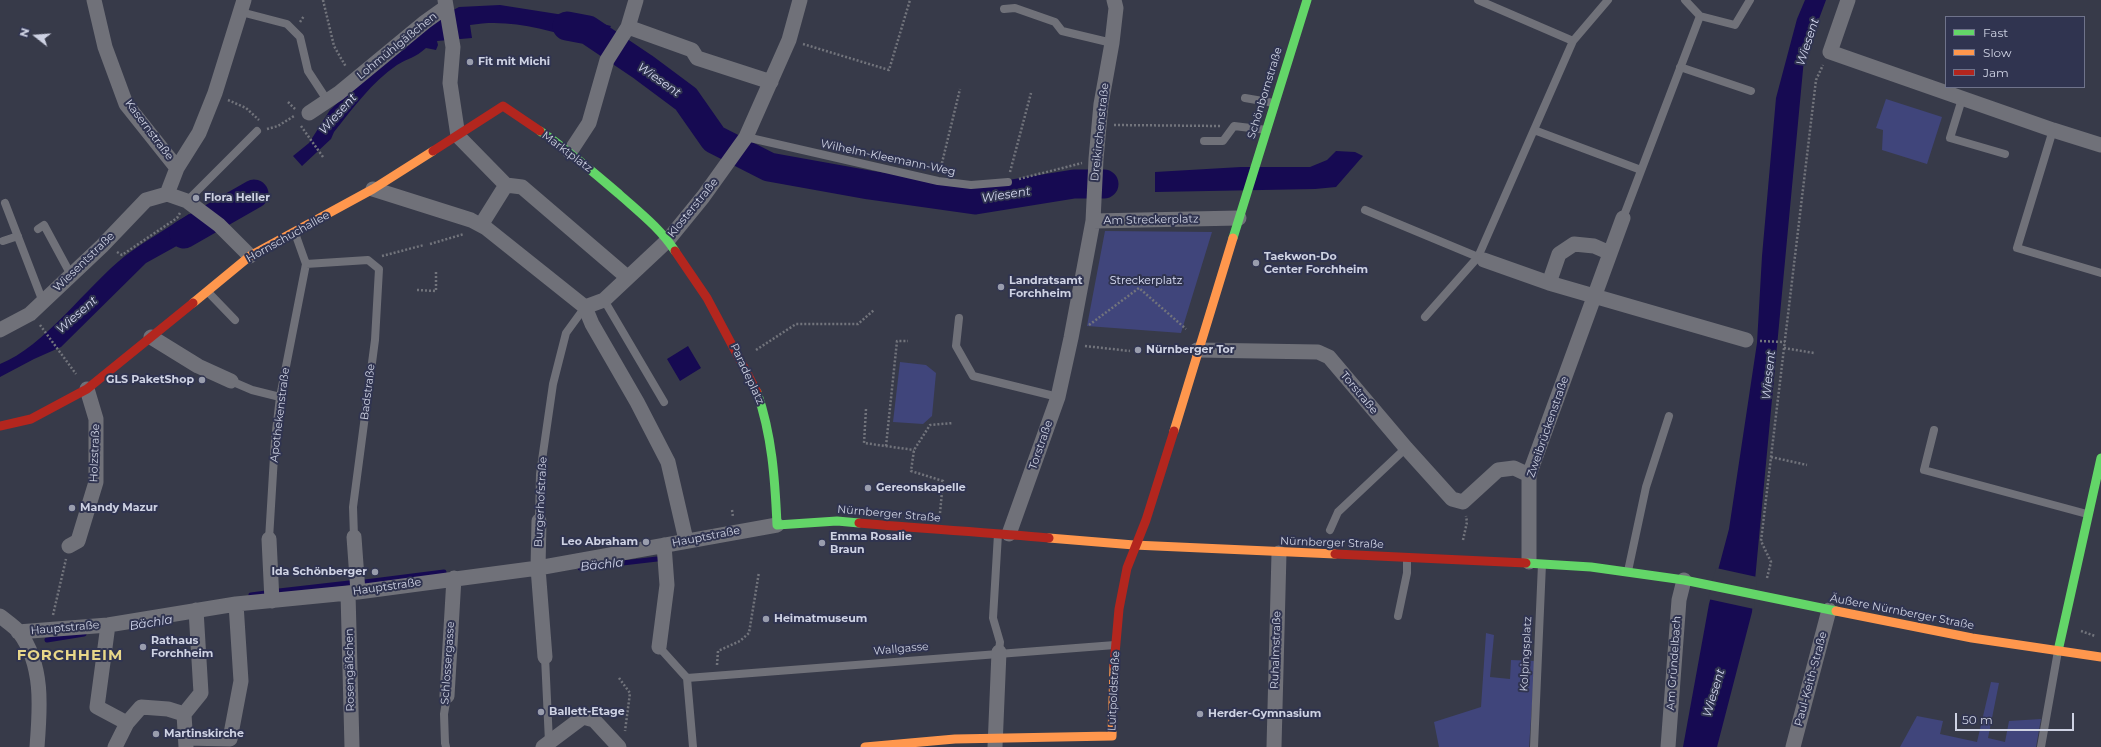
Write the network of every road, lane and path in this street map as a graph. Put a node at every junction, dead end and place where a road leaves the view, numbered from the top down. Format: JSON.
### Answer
{"nodes":[{"id":1,"x":94,"y":0,"type":"edge"},
{"id":2,"x":323,"y":0,"type":"edge"},
{"id":3,"x":636,"y":0,"type":"edge"},
{"id":4,"x":800,"y":0,"type":"edge"},
{"id":5,"x":910,"y":0,"type":"edge"},
{"id":6,"x":1114,"y":0,"type":"edge"},
{"id":7,"x":1307,"y":0,"type":"edge"},
{"id":8,"x":1478,"y":0,"type":"edge"},
{"id":9,"x":1608,"y":0,"type":"edge"},
{"id":10,"x":1685,"y":0,"type":"edge"},
{"id":11,"x":1750,"y":0,"type":"edge"},
{"id":12,"x":1848,"y":0,"type":"edge"},
{"id":13,"x":446,"y":4,"type":"edge"},
{"id":14,"x":242,"y":6,"type":"edge"},
{"id":15,"x":1004,"y":9,"type":"dead end"},
{"id":16,"x":1700,"y":16,"type":"junction"},
{"id":17,"x":628,"y":27,"type":"junction"},
{"id":18,"x":788,"y":40,"type":"junction"},
{"id":19,"x":1573,"y":41,"type":"junction"},
{"id":20,"x":1112,"y":43,"type":"junction"},
{"id":21,"x":1830,"y":52,"type":"junction"},
{"id":22,"x":1680,"y":67,"type":"junction"},
{"id":23,"x":354,"y":79,"type":"junction"},
{"id":24,"x":771,"y":82,"type":"junction"},
{"id":25,"x":960,"y":89,"type":"dead end"},
{"id":26,"x":1751,"y":92,"type":"dead end"},
{"id":27,"x":215,"y":93,"type":"junction"},
{"id":28,"x":1032,"y":93,"type":"dead end"},
{"id":29,"x":1245,"y":98,"type":"dead end"},
{"id":30,"x":1962,"y":99,"type":"junction"},
{"id":31,"x":327,"y":100,"type":"junction"},
{"id":32,"x":1274,"y":103,"type":"junction"},
{"id":33,"x":302,"y":114,"type":"joint"},
{"id":34,"x":1100,"y":116,"type":"junction"},
{"id":35,"x":1234,"y":126,"type":"junction"},
{"id":36,"x":268,"y":129,"type":"junction"},
{"id":37,"x":1267,"y":130,"type":"junction"},
{"id":38,"x":1534,"y":130,"type":"junction"},
{"id":39,"x":2052,"y":130,"type":"junction"},
{"id":40,"x":256,"y":131,"type":"joint"},
{"id":41,"x":746,"y":138,"type":"junction"},
{"id":42,"x":309,"y":139,"type":"dead end"},
{"id":43,"x":452,"y":139,"type":"junction"},
{"id":44,"x":1204,"y":141,"type":"dead end"},
{"id":45,"x":2101,"y":145,"type":"edge"},
{"id":46,"x":570,"y":152,"type":"junction"},
{"id":47,"x":2005,"y":154,"type":"dead end"},
{"id":48,"x":323,"y":157,"type":"dead end"},
{"id":49,"x":1096,"y":159,"type":"junction"},
{"id":50,"x":177,"y":168,"type":"junction"},
{"id":51,"x":1641,"y":170,"type":"junction"},
{"id":52,"x":938,"y":181,"type":"junction"},
{"id":53,"x":1008,"y":182,"type":"junction"},
{"id":54,"x":506,"y":185,"type":"junction"},
{"id":55,"x":373,"y":189,"type":"junction"},
{"id":56,"x":167,"y":194,"type":"junction"},
{"id":57,"x":187,"y":201,"type":"junction"},
{"id":58,"x":5,"y":203,"type":"dead end"},
{"id":59,"x":1365,"y":210,"type":"dead end"},
{"id":60,"x":1239,"y":218,"type":"junction"},
{"id":61,"x":1623,"y":218,"type":"joint"},
{"id":62,"x":1093,"y":221,"type":"junction"},
{"id":63,"x":484,"y":227,"type":"junction"},
{"id":64,"x":38,"y":229,"type":"dead end"},
{"id":65,"x":295,"y":233,"type":"junction"},
{"id":66,"x":18,"y":236,"type":"junction"},
{"id":67,"x":668,"y":240,"type":"junction"},
{"id":68,"x":3,"y":241,"type":"dead end"},
{"id":69,"x":430,"y":244,"type":"dead end"},
{"id":70,"x":102,"y":246,"type":"junction"},
{"id":71,"x":424,"y":246,"type":"dead end"},
{"id":72,"x":1610,"y":253,"type":"junction"},
{"id":73,"x":250,"y":256,"type":"junction"},
{"id":74,"x":1481,"y":259,"type":"junction"},
{"id":75,"x":368,"y":260,"type":"junction"},
{"id":76,"x":306,"y":264,"type":"junction"},
{"id":77,"x":436,"y":272,"type":"dead end"},
{"id":78,"x":2101,"y":273,"type":"edge"},
{"id":79,"x":71,"y":275,"type":"junction"},
{"id":80,"x":627,"y":277,"type":"junction"},
{"id":81,"x":1549,"y":283,"type":"junction"},
{"id":82,"x":417,"y":290,"type":"dead end"},
{"id":83,"x":207,"y":291,"type":"junction"},
{"id":84,"x":1593,"y":296,"type":"junction"},
{"id":85,"x":604,"y":300,"type":"junction"},
{"id":86,"x":43,"y":302,"type":"junction"},
{"id":87,"x":585,"y":307,"type":"junction"},
{"id":88,"x":874,"y":310,"type":"dead end"},
{"id":89,"x":959,"y":318,"type":"dead end"},
{"id":90,"x":1425,"y":318,"type":"dead end"},
{"id":91,"x":235,"y":320,"type":"dead end"},
{"id":92,"x":41,"y":327,"type":"dead end"},
{"id":93,"x":0,"y":330,"type":"edge"},
{"id":94,"x":151,"y":337,"type":"junction"},
{"id":95,"x":1746,"y":340,"type":"joint"},
{"id":96,"x":908,"y":341,"type":"dead end"},
{"id":97,"x":1070,"y":341,"type":"junction"},
{"id":98,"x":1785,"y":342,"type":"junction"},
{"id":99,"x":1198,"y":346,"type":"junction"},
{"id":100,"x":1784,"y":348,"type":"junction"},
{"id":101,"x":1145,"y":350,"type":"dead end"},
{"id":102,"x":1130,"y":351,"type":"dead end"},
{"id":103,"x":1814,"y":353,"type":"dead end"},
{"id":104,"x":742,"y":359,"type":"junction"},
{"id":105,"x":231,"y":381,"type":"joint"},
{"id":106,"x":87,"y":389,"type":"junction"},
{"id":107,"x":280,"y":397,"type":"junction"},
{"id":108,"x":1058,"y":397,"type":"junction"},
{"id":109,"x":664,"y":402,"type":"dead end"},
{"id":110,"x":866,"y":409,"type":"dead end"},
{"id":111,"x":1669,"y":416,"type":"dead end"},
{"id":112,"x":953,"y":423,"type":"dead end"},
{"id":113,"x":0,"y":426,"type":"edge"},
{"id":114,"x":1934,"y":430,"type":"dead end"},
{"id":115,"x":886,"y":446,"type":"junction"},
{"id":116,"x":1406,"y":448,"type":"junction"},
{"id":117,"x":914,"y":450,"type":"junction"},
{"id":118,"x":1771,"y":457,"type":"junction"},
{"id":119,"x":2101,"y":458,"type":"edge"},
{"id":120,"x":1807,"y":465,"type":"dead end"},
{"id":121,"x":1529,"y":475,"type":"junction"},
{"id":122,"x":1463,"y":502,"type":"junction"},
{"id":123,"x":2088,"y":515,"type":"junction"},
{"id":124,"x":538,"y":521,"type":"joint"},
{"id":125,"x":777,"y":525,"type":"junction"},
{"id":126,"x":1330,"y":530,"type":"dead end"},
{"id":127,"x":938,"y":531,"type":"junction"},
{"id":128,"x":1004,"y":533,"type":"junction"},
{"id":129,"x":354,"y":537,"type":"joint"},
{"id":130,"x":269,"y":539,"type":"joint"},
{"id":131,"x":686,"y":540,"type":"junction"},
{"id":132,"x":664,"y":545,"type":"junction"},
{"id":133,"x":1134,"y":545,"type":"junction"},
{"id":134,"x":69,"y":546,"type":"joint"},
{"id":135,"x":1280,"y":553,"type":"junction"},
{"id":136,"x":1408,"y":557,"type":"junction"},
{"id":137,"x":1460,"y":560,"type":"junction"},
{"id":138,"x":1535,"y":563,"type":"junction"},
{"id":139,"x":538,"y":568,"type":"junction"},
{"id":140,"x":1628,"y":571,"type":"junction"},
{"id":141,"x":759,"y":572,"type":"dead end"},
{"id":142,"x":454,"y":578,"type":"junction"},
{"id":143,"x":1692,"y":581,"type":"junction"},
{"id":144,"x":353,"y":592,"type":"junction"},
{"id":145,"x":1763,"y":596,"type":"junction"},
{"id":146,"x":272,"y":601,"type":"junction"},
{"id":147,"x":236,"y":604,"type":"junction"},
{"id":148,"x":196,"y":610,"type":"junction"},
{"id":149,"x":1829,"y":610,"type":"junction"},
{"id":150,"x":0,"y":616,"type":"edge"},
{"id":151,"x":1398,"y":616,"type":"dead end"},
{"id":152,"x":108,"y":625,"type":"junction"},
{"id":153,"x":49,"y":629,"type":"junction"},
{"id":154,"x":18,"y":632,"type":"junction"},
{"id":155,"x":1116,"y":644,"type":"junction"},
{"id":156,"x":659,"y":647,"type":"joint"},
{"id":157,"x":2058,"y":651,"type":"junction"},
{"id":158,"x":999,"y":652,"type":"junction"},
{"id":159,"x":545,"y":657,"type":"joint"},
{"id":160,"x":2101,"y":657,"type":"edge"},
{"id":161,"x":717,"y":675,"type":"junction"},
{"id":162,"x":619,"y":678,"type":"dead end"},
{"id":163,"x":687,"y":678,"type":"junction"},
{"id":164,"x":447,"y":696,"type":"joint"},
{"id":165,"x":184,"y":714,"type":"junction"},
{"id":166,"x":600,"y":716,"type":"junction"},
{"id":167,"x":627,"y":716,"type":"junction"},
{"id":168,"x":127,"y":723,"type":"junction"},
{"id":169,"x":186,"y":742,"type":"edge"},
{"id":170,"x":995,"y":742,"type":"edge"},
{"id":171,"x":621,"y":743,"type":"edge"},
{"id":172,"x":546,"y":744,"type":"edge"},
{"id":173,"x":37,"y":747,"type":"edge"},
{"id":174,"x":115,"y":747,"type":"edge"},
{"id":175,"x":352,"y":747,"type":"edge"},
{"id":176,"x":446,"y":747,"type":"edge"},
{"id":177,"x":694,"y":747,"type":"edge"},
{"id":178,"x":865,"y":747,"type":"edge"},
{"id":179,"x":1274,"y":747,"type":"edge"},
{"id":180,"x":1534,"y":747,"type":"edge"},
{"id":181,"x":1668,"y":747,"type":"edge"},
{"id":182,"x":1793,"y":747,"type":"edge"},
{"id":183,"x":2041,"y":747,"type":"edge"}],
"edges":[{"from":1,"to":50,"type":"street","name":"Kasernstraße"},
{"from":2,"to":23,"type":"path"},
{"from":3,"to":17,"type":"street"},
{"from":4,"to":18,"type":"street","name":"Klosterstraße"},
{"from":5,"to":18,"type":"path"},
{"from":6,"to":20,"type":"street","name":"Dreikirchenstraße"},
{"from":7,"to":32,"type":"street","name":"Schönbornstraße"},
{"from":8,"to":19,"type":"lane"},
{"from":9,"to":19,"type":"lane"},
{"from":10,"to":16,"type":"lane"},
{"from":11,"to":16,"type":"lane"},
{"from":12,"to":21,"type":"street"},
{"from":13,"to":23,"type":"street","name":"Lohmühlgäßchen"},
{"from":13,"to":43,"type":"street"},
{"from":14,"to":27,"type":"street"},
{"from":14,"to":31,"type":"lane"},
{"from":15,"to":20,"type":"lane"},
{"from":16,"to":22,"type":"lane"},
{"from":17,"to":24,"type":"street"},
{"from":17,"to":46,"type":"street"},
{"from":18,"to":24,"type":"street","name":"Klosterstraße"},
{"from":19,"to":38,"type":"lane"},
{"from":20,"to":34,"type":"street","name":"Dreikirchenstraße"},
{"from":21,"to":30,"type":"street"},
{"from":21,"to":98,"type":"path"},
{"from":22,"to":26,"type":"lane"},
{"from":22,"to":51,"type":"lane"},
{"from":23,"to":31,"type":"street","name":"Lohmühlgäßchen"},
{"from":24,"to":41,"type":"street","name":"Klosterstraße"},
{"from":25,"to":52,"type":"path"},
{"from":27,"to":36,"type":"path"},
{"from":27,"to":50,"type":"street"},
{"from":28,"to":53,"type":"path"},
{"from":29,"to":32,"type":"lane"},
{"from":30,"to":39,"type":"street"},
{"from":30,"to":47,"type":"lane"},
{"from":31,"to":33,"type":"street","name":"Lohmühlgäßchen"},
{"from":32,"to":37,"type":"street","name":"Schönbornstraße"},
{"from":33,"to":36,"type":"path"},
{"from":34,"to":35,"type":"path"},
{"from":34,"to":49,"type":"street","name":"Dreikirchenstraße"},
{"from":35,"to":37,"type":"lane"},
{"from":35,"to":44,"type":"lane"},
{"from":36,"to":40,"type":"path"},
{"from":37,"to":60,"type":"street","name":"Schönbornstraße"},
{"from":38,"to":51,"type":"lane"},
{"from":38,"to":74,"type":"lane"},
{"from":39,"to":45,"type":"street"},
{"from":39,"to":78,"type":"lane"},
{"from":40,"to":57,"type":"lane"},
{"from":41,"to":52,"type":"lane","name":"Wilhelm-Kleemann-Weg"},
{"from":41,"to":67,"type":"street","name":"Klosterstraße"},
{"from":42,"to":48,"type":"path"},
{"from":43,"to":46,"type":"street","name":"Marktplatz"},
{"from":43,"to":54,"type":"street"},
{"from":43,"to":55,"type":"street","name":"Marktplatz"},
{"from":46,"to":67,"type":"street","name":"Marktplatz"},
{"from":49,"to":53,"type":"path"},
{"from":49,"to":62,"type":"street","name":"Dreikirchenstraße"},
{"from":50,"to":56,"type":"street"},
{"from":51,"to":61,"type":"lane"},
{"from":52,"to":53,"type":"lane","name":"Wilhelm-Kleemann-Weg"},
{"from":54,"to":63,"type":"street"},
{"from":54,"to":80,"type":"street"},
{"from":55,"to":63,"type":"street"},
{"from":55,"to":65,"type":"street","name":"Hornschuchallee"},
{"from":56,"to":57,"type":"street"},
{"from":56,"to":70,"type":"street","name":"Wiesentstraße"},
{"from":57,"to":70,"type":"path"},
{"from":57,"to":73,"type":"street"},
{"from":58,"to":66,"type":"lane"},
{"from":59,"to":74,"type":"lane"},
{"from":60,"to":62,"type":"street","name":"Am Streckerplatz"},
{"from":60,"to":99,"type":"street"},
{"from":61,"to":72,"type":"street","name":"Zweibrückenstraße"},
{"from":62,"to":97,"type":"street","name":"Am Streckerplatz"},
{"from":63,"to":69,"type":"path"},
{"from":63,"to":87,"type":"street"},
{"from":64,"to":79,"type":"lane"},
{"from":65,"to":73,"type":"street","name":"Hornschuchallee"},
{"from":65,"to":76,"type":"lane"},
{"from":66,"to":68,"type":"lane"},
{"from":66,"to":86,"type":"lane"},
{"from":67,"to":80,"type":"street","name":"Klosterstraße"},
{"from":67,"to":104,"type":"street","name":"Paradeplatz"},
{"from":70,"to":79,"type":"street","name":"Wiesentstraße"},
{"from":71,"to":75,"type":"path"},
{"from":72,"to":81,"type":"street"},
{"from":72,"to":84,"type":"street","name":"Zweibrückenstraße"},
{"from":73,"to":83,"type":"street","name":"Hornschuchallee"},
{"from":74,"to":81,"type":"street"},
{"from":74,"to":90,"type":"lane"},
{"from":75,"to":76,"type":"lane"},
{"from":75,"to":129,"type":"lane","name":"Badstraße"},
{"from":76,"to":107,"type":"lane","name":"Apothekenstraße"},
{"from":77,"to":82,"type":"path"},
{"from":79,"to":86,"type":"street","name":"Wiesentstraße"},
{"from":80,"to":85,"type":"street","name":"Klosterstraße"},
{"from":81,"to":84,"type":"street"},
{"from":83,"to":91,"type":"lane"},
{"from":83,"to":94,"type":"street","name":"Hornschuchallee"},
{"from":84,"to":95,"type":"street"},
{"from":84,"to":121,"type":"street","name":"Zweibrückenstraße"},
{"from":85,"to":87,"type":"street","name":"Klosterstraße"},
{"from":85,"to":109,"type":"lane"},
{"from":86,"to":93,"type":"street","name":"Wiesentstraße"},
{"from":87,"to":124,"type":"lane","name":"Burgerhofstraße"},
{"from":87,"to":131,"type":"street"},
{"from":88,"to":104,"type":"path"},
{"from":89,"to":108,"type":"lane"},
{"from":92,"to":106,"type":"path"},
{"from":94,"to":105,"type":"street"},
{"from":94,"to":106,"type":"street","name":"Hornschuchallee"},
{"from":95,"to":98,"type":"path"},
{"from":96,"to":115,"type":"path"},
{"from":97,"to":99,"type":"path"},
{"from":97,"to":102,"type":"path"},
{"from":97,"to":108,"type":"street","name":"Torstraße"},
{"from":98,"to":100,"type":"path"},
{"from":99,"to":101,"type":"path"},
{"from":99,"to":116,"type":"street","name":"Torstraße"},
{"from":99,"to":133,"type":"street"},
{"from":100,"to":103,"type":"path"},
{"from":100,"to":118,"type":"path"},
{"from":104,"to":125,"type":"street","name":"Paradeplatz"},
{"from":105,"to":107,"type":"lane"},
{"from":106,"to":113,"type":"street","name":"Hornschuchallee"},
{"from":106,"to":134,"type":"street","name":"Holzstraße"},
{"from":107,"to":130,"type":"lane","name":"Apothekenstraße"},
{"from":108,"to":128,"type":"street","name":"Torstraße"},
{"from":110,"to":115,"type":"path"},
{"from":111,"to":140,"type":"lane"},
{"from":112,"to":117,"type":"path"},
{"from":114,"to":123,"type":"lane"},
{"from":115,"to":117,"type":"path"},
{"from":116,"to":122,"type":"street","name":"Torstraße"},
{"from":116,"to":126,"type":"lane"},
{"from":117,"to":127,"type":"path"},
{"from":118,"to":120,"type":"path"},
{"from":118,"to":145,"type":"path"},
{"from":119,"to":123,"type":"street"},
{"from":121,"to":122,"type":"street"},
{"from":121,"to":138,"type":"street","name":"Zweibrückenstraße"},
{"from":122,"to":137,"type":"path"},
{"from":123,"to":157,"type":"street"},
{"from":124,"to":139,"type":"street","name":"Burgerhofstraße"},
{"from":125,"to":127,"type":"street","name":"Nürnberger Straße"},
{"from":125,"to":131,"type":"street","name":"Hauptstraße"},
{"from":127,"to":128,"type":"street","name":"Nürnberger Straße"},
{"from":128,"to":133,"type":"street","name":"Nürnberger Straße"},
{"from":128,"to":158,"type":"lane"},
{"from":129,"to":144,"type":"street","name":"Badstraße"},
{"from":130,"to":146,"type":"street","name":"Apothekenstraße"},
{"from":131,"to":132,"type":"street","name":"Hauptstraße"},
{"from":132,"to":139,"type":"street","name":"Hauptstraße"},
{"from":132,"to":156,"type":"street"},
{"from":133,"to":135,"type":"street","name":"Nürnberger Straße"},
{"from":133,"to":155,"type":"street","name":"Luitpoldstraße"},
{"from":134,"to":153,"type":"path"},
{"from":135,"to":136,"type":"street","name":"Nürnberger Straße"},
{"from":135,"to":179,"type":"street","name":"Ruhalmstraße"},
{"from":136,"to":137,"type":"street","name":"Nürnberger Straße"},
{"from":136,"to":151,"type":"lane"},
{"from":137,"to":138,"type":"street","name":"Nürnberger Straße"},
{"from":138,"to":140,"type":"street"},
{"from":138,"to":180,"type":"lane","name":"Kolpingsplatz"},
{"from":139,"to":142,"type":"street","name":"Hauptstraße"},
{"from":139,"to":159,"type":"street","name":"Burgerhofstraße"},
{"from":140,"to":143,"type":"street"},
{"from":141,"to":161,"type":"path"},
{"from":142,"to":144,"type":"street","name":"Hauptstraße"},
{"from":142,"to":164,"type":"street","name":"Schlossergasse"},
{"from":143,"to":145,"type":"street","name":"Äußere Nürnberger Straße"},
{"from":143,"to":181,"type":"street","name":"Am Gründelbach"},
{"from":144,"to":146,"type":"street","name":"Hauptstraße"},
{"from":144,"to":175,"type":"street","name":"Rosengäßchen"},
{"from":145,"to":149,"type":"street","name":"Äußere Nürnberger Straße"},
{"from":146,"to":147,"type":"street","name":"Hauptstraße"},
{"from":147,"to":148,"type":"street","name":"Hauptstraße"},
{"from":147,"to":169,"type":"street"},
{"from":148,"to":152,"type":"street","name":"Hauptstraße"},
{"from":148,"to":165,"type":"street"},
{"from":149,"to":157,"type":"street","name":"Äußere Nürnberger Straße"},
{"from":149,"to":182,"type":"street","name":"Paul-Keith-Straße"},
{"from":150,"to":154,"type":"street","name":"Hauptstraße"},
{"from":152,"to":153,"type":"street","name":"Hauptstraße"},
{"from":152,"to":168,"type":"street"},
{"from":153,"to":154,"type":"street","name":"Hauptstraße"},
{"from":154,"to":173,"type":"street"},
{"from":155,"to":158,"type":"lane","name":"Wallgasse"},
{"from":155,"to":170,"type":"street","name":"Luitpoldstraße"},
{"from":156,"to":163,"type":"lane"},
{"from":157,"to":160,"type":"street","name":"Äußere Nürnberger Straße"},
{"from":157,"to":183,"type":"lane"},
{"from":158,"to":161,"type":"lane","name":"Wallgasse"},
{"from":158,"to":170,"type":"street"},
{"from":159,"to":172,"type":"lane"},
{"from":161,"to":163,"type":"lane","name":"Wallgasse"},
{"from":162,"to":167,"type":"path"},
{"from":163,"to":177,"type":"lane"},
{"from":164,"to":176,"type":"lane","name":"Schlossergasse"},
{"from":165,"to":168,"type":"street"},
{"from":165,"to":169,"type":"street"},
{"from":166,"to":167,"type":"path"},
{"from":166,"to":171,"type":"street"},
{"from":166,"to":172,"type":"street"},
{"from":167,"to":171,"type":"path"},
{"from":168,"to":174,"type":"street"},
{"from":170,"to":178,"type":"street","name":"Luitpoldstraße"}]}
